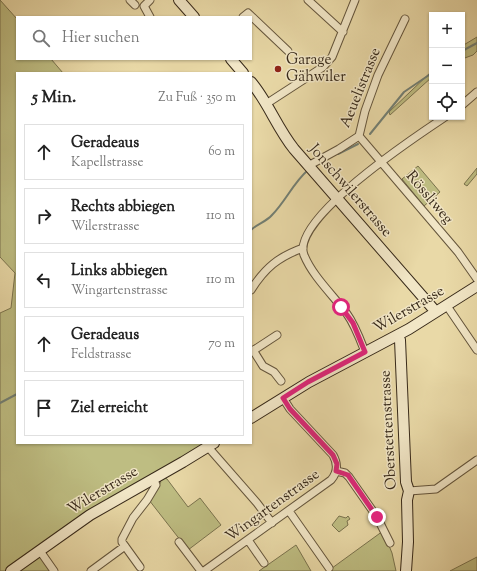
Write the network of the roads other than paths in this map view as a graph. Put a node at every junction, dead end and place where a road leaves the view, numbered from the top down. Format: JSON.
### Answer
{"nodes":[{"id":1,"x":150,"y":0,"type":"edge"},
{"id":2,"x":178,"y":0,"type":"edge"},
{"id":3,"x":308,"y":0,"type":"edge"},
{"id":4,"x":355,"y":0,"type":"edge"},
{"id":5,"x":149,"y":16,"type":"edge"},
{"id":6,"x":193,"y":16,"type":"edge"},
{"id":7,"x":252,"y":17,"type":"edge"},
{"id":8,"x":405,"y":19,"type":"dead end"},
{"id":9,"x":343,"y":32,"type":"junction"},
{"id":10,"x":288,"y":51,"type":"dead end"},
{"id":11,"x":232,"y":60,"type":"edge"},
{"id":12,"x":242,"y":72,"type":"edge"},
{"id":13,"x":252,"y":83,"type":"edge"},
{"id":14,"x":477,"y":92,"type":"edge"},
{"id":15,"x":465,"y":102,"type":"edge"},
{"id":16,"x":266,"y":104,"type":"junction"},
{"id":17,"x":441,"y":120,"type":"edge"},
{"id":18,"x":359,"y":136,"type":"junction"},
{"id":19,"x":381,"y":161,"type":"junction"},
{"id":20,"x":308,"y":166,"type":"junction"},
{"id":21,"x":336,"y":199,"type":"junction"},
{"id":22,"x":303,"y":248,"type":"junction"},
{"id":23,"x":477,"y":279,"type":"edge"},
{"id":24,"x":477,"y":286,"type":"edge"},
{"id":25,"x":252,"y":289,"type":"edge"},
{"id":26,"x":447,"y":306,"type":"junction"},
{"id":27,"x":436,"y":312,"type":"junction"},
{"id":28,"x":277,"y":335,"type":"dead end"},
{"id":29,"x":398,"y":335,"type":"junction"},
{"id":30,"x":477,"y":350,"type":"edge"},
{"id":31,"x":252,"y":351,"type":"edge"},
{"id":32,"x":365,"y":352,"type":"junction"},
{"id":33,"x":281,"y":382,"type":"dead end"},
{"id":34,"x":283,"y":398,"type":"junction"},
{"id":35,"x":252,"y":417,"type":"edge"},
{"id":36,"x":211,"y":445,"type":"edge"},
{"id":37,"x":477,"y":460,"type":"edge"},
{"id":38,"x":336,"y":471,"type":"junction"},
{"id":39,"x":154,"y":478,"type":"junction"},
{"id":40,"x":409,"y":491,"type":"junction"},
{"id":41,"x":289,"y":511,"type":"junction"},
{"id":42,"x":272,"y":523,"type":"junction"},
{"id":43,"x":248,"y":540,"type":"junction"},
{"id":44,"x":179,"y":542,"type":"dead end"},
{"id":45,"x":390,"y":543,"type":"dead end"},
{"id":46,"x":125,"y":546,"type":"junction"},
{"id":47,"x":40,"y":551,"type":"junction"},
{"id":48,"x":264,"y":563,"type":"dead end"},
{"id":49,"x":140,"y":568,"type":"dead end"},
{"id":50,"x":329,"y":568,"type":"dead end"},
{"id":51,"x":11,"y":571,"type":"edge"},
{"id":52,"x":54,"y":571,"type":"edge"},
{"id":53,"x":92,"y":571,"type":"edge"},
{"id":54,"x":201,"y":571,"type":"edge"},
{"id":55,"x":204,"y":571,"type":"edge"},
{"id":56,"x":406,"y":571,"type":"edge"}],
"edges":[{"from":1,"to":5,"type":"street"},
{"from":2,"to":6,"type":"street"},
{"from":3,"to":9,"type":"street"},
{"from":4,"to":9,"type":"street"},
{"from":7,"to":10,"type":"street"},
{"from":8,"to":18,"type":"street","name":"Aeuelistrasse"},
{"from":9,"to":16,"type":"street"},
{"from":11,"to":12,"type":"street"},
{"from":13,"to":16,"type":"street","name":"Jonschwilerstrasse"},
{"from":14,"to":15,"type":"street"},
{"from":16,"to":20,"type":"street","name":"Jonschwilerstrasse"},
{"from":17,"to":19,"type":"street"},
{"from":18,"to":19,"type":"street","name":"Rössliweg"},
{"from":18,"to":20,"type":"street","name":"Aeuelistrasse"},
{"from":19,"to":21,"type":"street"},
{"from":19,"to":23,"type":"street","name":"Rössliweg"},
{"from":20,"to":21,"type":"street","name":"Jonschwilerstrasse"},
{"from":21,"to":22,"type":"street"},
{"from":21,"to":27,"type":"street","name":"Jonschwilerstrasse"},
{"from":22,"to":25,"type":"street"},
{"from":22,"to":32,"type":"street"},
{"from":24,"to":26,"type":"street","name":"Wilerstrasse"},
{"from":26,"to":27,"type":"street","name":"Wilerstrasse"},
{"from":26,"to":30,"type":"street"},
{"from":27,"to":29,"type":"street","name":"Wilerstrasse"},
{"from":28,"to":31,"type":"street"},
{"from":29,"to":32,"type":"street","name":"Wilerstrasse"},
{"from":29,"to":40,"type":"street","name":"Oberstettenstrasse"},
{"from":31,"to":33,"type":"street"},
{"from":32,"to":34,"type":"street","name":"Wilerstrasse"},
{"from":34,"to":35,"type":"street","name":"Wilerstrasse"},
{"from":34,"to":38,"type":"street","name":"Wingartenstrasse"},
{"from":36,"to":39,"type":"street","name":"Wilerstrasse"},
{"from":36,"to":42,"type":"street"},
{"from":37,"to":40,"type":"street"},
{"from":38,"to":41,"type":"street","name":"Wingartenstrasse"},
{"from":38,"to":45,"type":"street"},
{"from":39,"to":46,"type":"street"},
{"from":39,"to":47,"type":"street","name":"Wilerstrasse"},
{"from":40,"to":56,"type":"street","name":"Oberstettenstrasse"},
{"from":41,"to":42,"type":"street","name":"Wingartenstrasse"},
{"from":41,"to":50,"type":"street"},
{"from":42,"to":43,"type":"street","name":"Wingartenstrasse"},
{"from":43,"to":48,"type":"street"},
{"from":43,"to":55,"type":"street","name":"Wingartenstrasse"},
{"from":44,"to":54,"type":"street"},
{"from":46,"to":49,"type":"street"},
{"from":46,"to":53,"type":"street"},
{"from":47,"to":51,"type":"street","name":"Wilerstrasse"},
{"from":47,"to":52,"type":"street"}]}
